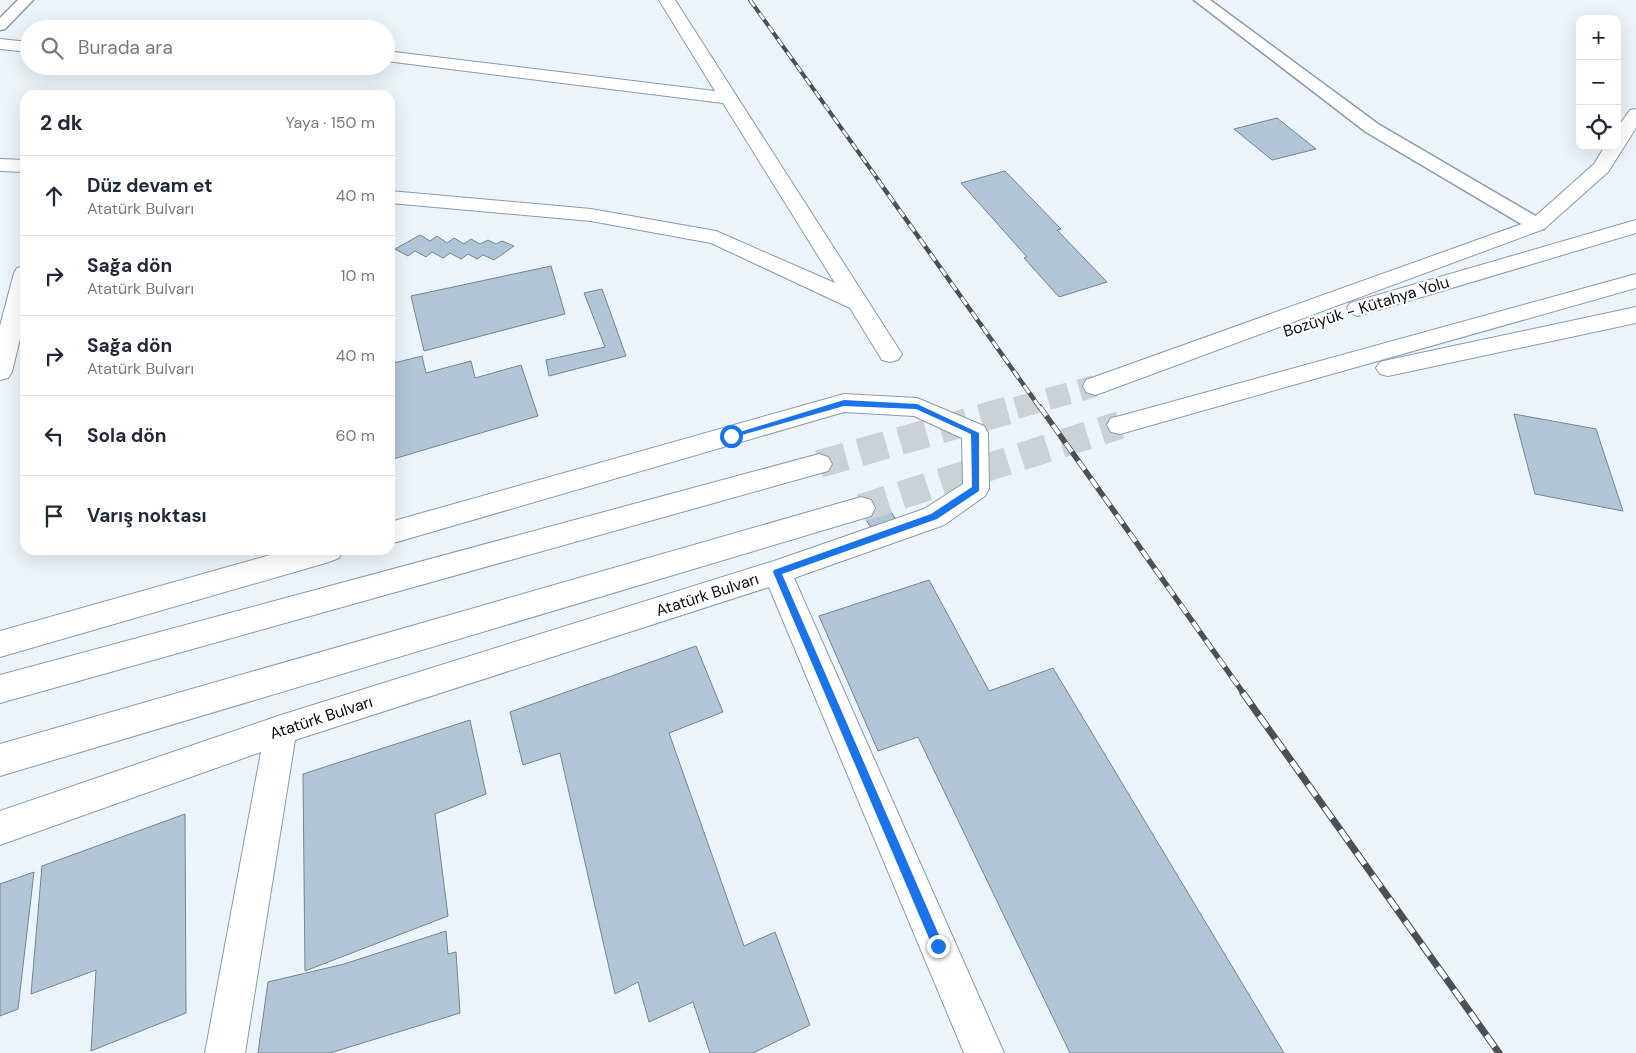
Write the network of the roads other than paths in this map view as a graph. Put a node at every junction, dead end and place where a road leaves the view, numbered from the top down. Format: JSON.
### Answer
{"nodes":[{"id":1,"x":26,"y":0,"type":"edge"},
{"id":2,"x":668,"y":0,"type":"edge"},
{"id":3,"x":1201,"y":0,"type":"edge"},
{"id":4,"x":0,"y":26,"type":"edge"},
{"id":5,"x":0,"y":44,"type":"edge"},
{"id":6,"x":20,"y":46,"type":"edge"},
{"id":7,"x":395,"y":57,"type":"edge"},
{"id":8,"x":729,"y":98,"type":"junction"},
{"id":9,"x":1636,"y":114,"type":"edge"},
{"id":10,"x":1621,"y":137,"type":"edge"},
{"id":11,"x":1613,"y":150,"type":"edge"},
{"id":12,"x":0,"y":164,"type":"edge"},
{"id":13,"x":20,"y":166,"type":"edge"},
{"id":14,"x":395,"y":198,"type":"edge"},
{"id":15,"x":1537,"y":225,"type":"junction"},
{"id":16,"x":1636,"y":226,"type":"edge"},
{"id":17,"x":1636,"y":281,"type":"edge"},
{"id":18,"x":20,"y":294,"type":"edge"},
{"id":19,"x":858,"y":303,"type":"junction"},
{"id":20,"x":1636,"y":315,"type":"edge"},
{"id":21,"x":890,"y":354,"type":"dead end"},
{"id":22,"x":0,"y":372,"type":"edge"},
{"id":23,"x":819,"y":464,"type":"tunnel mouth"},
{"id":24,"x":860,"y":508,"type":"tunnel mouth"},
{"id":25,"x":395,"y":531,"type":"edge"},
{"id":26,"x":312,"y":555,"type":"edge"},
{"id":27,"x":777,"y":572,"type":"junction"},
{"id":28,"x":0,"y":644,"type":"edge"},
{"id":29,"x":0,"y":689,"type":"edge"},
{"id":30,"x":281,"y":730,"type":"junction"},
{"id":31,"x":0,"y":760,"type":"edge"},
{"id":32,"x":0,"y":828,"type":"edge"},
{"id":33,"x":225,"y":1053,"type":"edge"},
{"id":34,"x":984,"y":1053,"type":"edge"}],
"edges":[{"from":1,"to":4,"type":"lane"},
{"from":2,"to":8,"type":"main road"},
{"from":3,"to":15,"type":"lane"},
{"from":5,"to":6,"type":"main road"},
{"from":7,"to":8,"type":"main road"},
{"from":8,"to":19,"type":"main road"},
{"from":9,"to":10,"type":"main road"},
{"from":11,"to":15,"type":"main road"},
{"from":12,"to":13,"type":"main road"},
{"from":14,"to":19,"type":"main road"},
{"from":15,"to":16,"type":"main road","name":"Bozüyük - Kütahya Yolu"},
{"from":17,"to":20,"type":"main road"},
{"from":18,"to":22,"type":"main road"},
{"from":19,"to":21,"type":"main road"},
{"from":23,"to":29,"type":"main road"},
{"from":24,"to":31,"type":"main road"},
{"from":25,"to":27,"type":"main road","name":"Atatürk Bulvarı"},
{"from":26,"to":28,"type":"main road"},
{"from":27,"to":30,"type":"main road","name":"Atatürk Bulvarı"},
{"from":27,"to":34,"type":"main road"},
{"from":30,"to":32,"type":"main road","name":"Atatürk Bulvarı"},
{"from":30,"to":33,"type":"main road"}]}
